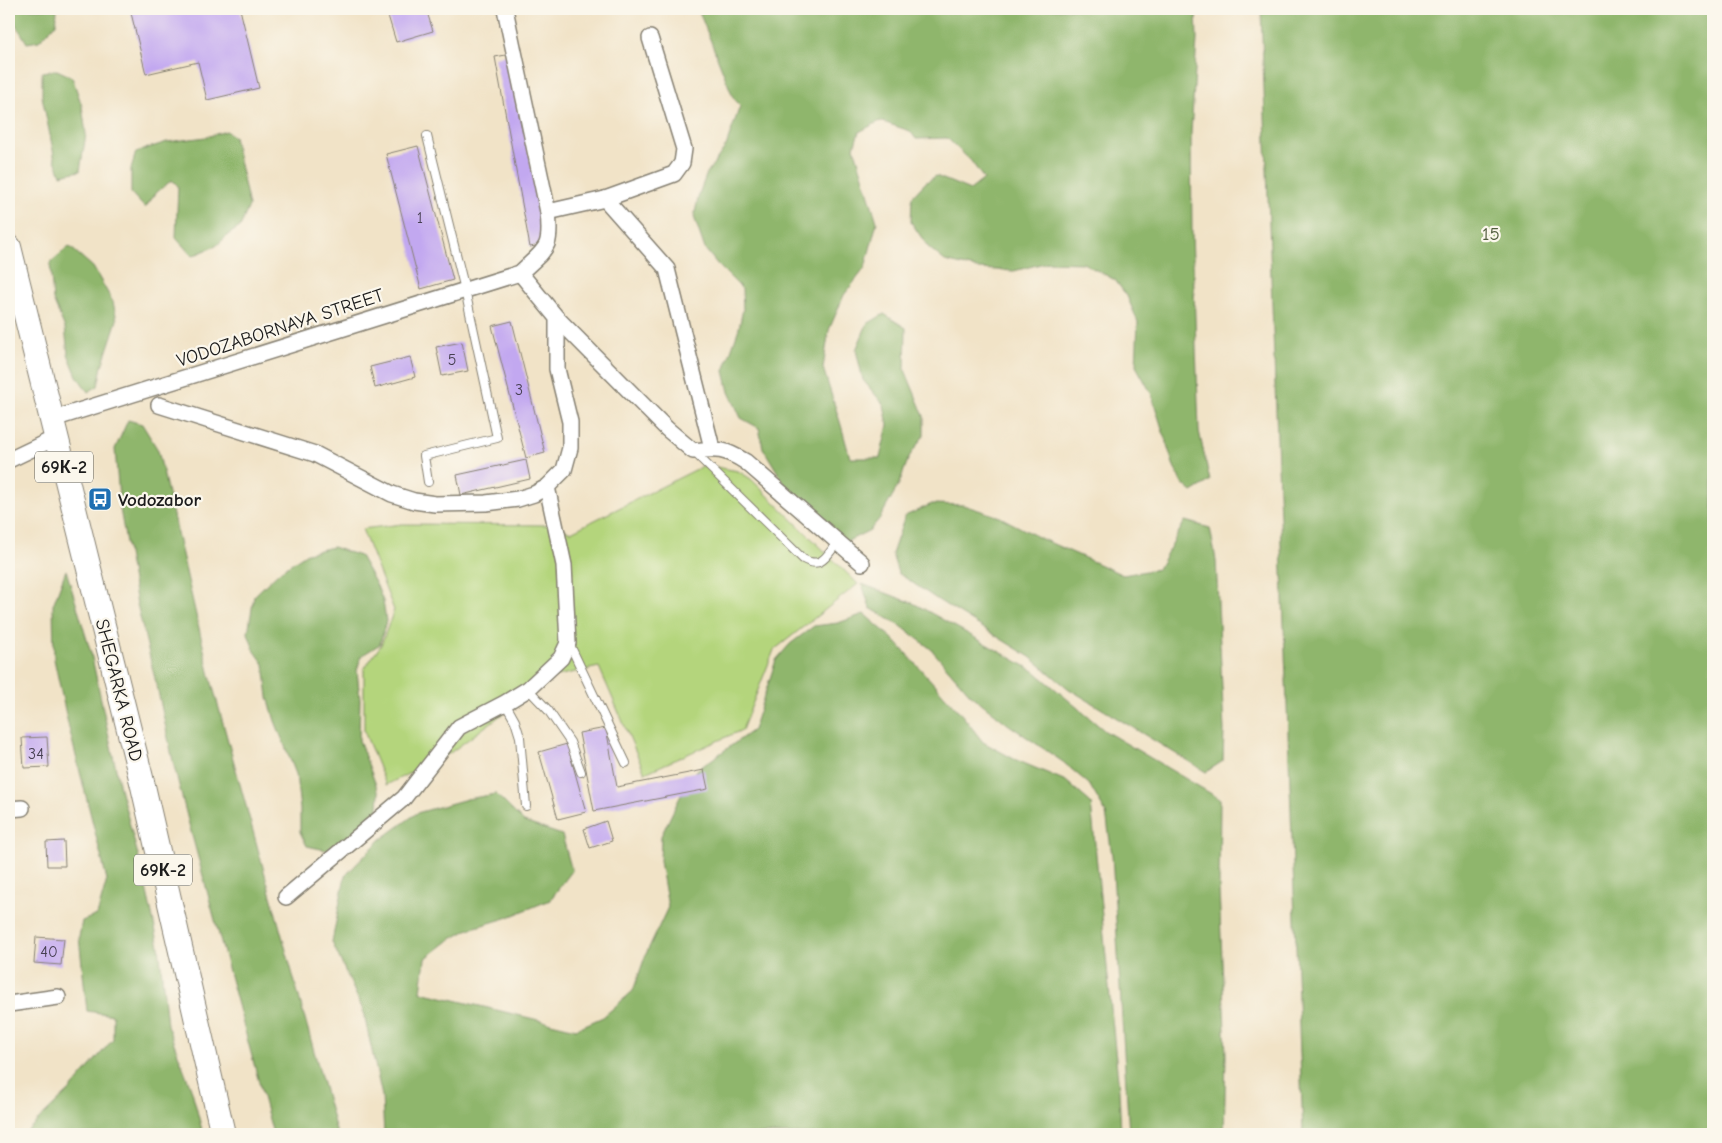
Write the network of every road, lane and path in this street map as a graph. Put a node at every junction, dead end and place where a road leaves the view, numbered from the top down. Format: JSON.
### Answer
{"nodes":[{"id":1,"x":505,"y":9,"type":"edge"},
{"id":2,"x":650,"y":38,"type":"dead end"},
{"id":3,"x":426,"y":136,"type":"dead end"},
{"id":4,"x":605,"y":198,"type":"junction"},
{"id":5,"x":548,"y":212,"type":"junction"},
{"id":6,"x":9,"y":247,"type":"edge"},
{"id":7,"x":520,"y":273,"type":"junction"},
{"id":8,"x":465,"y":290,"type":"junction"},
{"id":9,"x":557,"y":318,"type":"junction"},
{"id":10,"x":159,"y":405,"type":"dead end"},
{"id":11,"x":55,"y":428,"type":"junction"},
{"id":12,"x":712,"y":448,"type":"junction"},
{"id":13,"x":693,"y":451,"type":"junction"},
{"id":14,"x":9,"y":460,"type":"edge"},
{"id":15,"x":428,"y":482,"type":"dead end"},
{"id":16,"x":548,"y":487,"type":"junction"},
{"id":17,"x":837,"y":543,"type":"junction"},
{"id":18,"x":862,"y":563,"type":"dead end"},
{"id":19,"x":568,"y":643,"type":"junction"},
{"id":20,"x":528,"y":689,"type":"junction"},
{"id":21,"x":505,"y":704,"type":"junction"},
{"id":22,"x":626,"y":763,"type":"dead end"},
{"id":23,"x":581,"y":772,"type":"dead end"},
{"id":24,"x":526,"y":806,"type":"dead end"},
{"id":25,"x":286,"y":897,"type":"dead end"},
{"id":26,"x":58,"y":997,"type":"dead end"},
{"id":27,"x":9,"y":1004,"type":"edge"},
{"id":28,"x":223,"y":1134,"type":"edge"}],
"edges":[{"from":1,"to":5,"type":"street"},
{"from":2,"to":4,"type":"street"},
{"from":3,"to":8,"type":"lane"},
{"from":4,"to":5,"type":"street"},
{"from":4,"to":12,"type":"street"},
{"from":5,"to":7,"type":"street"},
{"from":6,"to":11,"type":"main road","name":"SHEGARKA ROAD","number":"69К-2"},
{"from":7,"to":8,"type":"street","name":"VODOZABORNAYA STREET"},
{"from":7,"to":9,"type":"street"},
{"from":8,"to":11,"type":"street","name":"VODOZABORNAYA STREET"},
{"from":8,"to":15,"type":"lane"},
{"from":9,"to":13,"type":"street"},
{"from":9,"to":16,"type":"street"},
{"from":10,"to":16,"type":"street"},
{"from":11,"to":14,"type":"street","name":"VODOZABORNAYA STREET"},
{"from":11,"to":28,"type":"main road","name":"SHEGARKA ROAD","number":"69К-2"},
{"from":12,"to":13,"type":"street"},
{"from":12,"to":17,"type":"street"},
{"from":13,"to":17,"type":"lane"},
{"from":16,"to":19,"type":"street"},
{"from":17,"to":18,"type":"street"},
{"from":19,"to":20,"type":"street"},
{"from":19,"to":22,"type":"lane"},
{"from":20,"to":21,"type":"street"},
{"from":20,"to":23,"type":"lane"},
{"from":21,"to":24,"type":"lane"},
{"from":21,"to":25,"type":"street"},
{"from":26,"to":27,"type":"street"}]}
